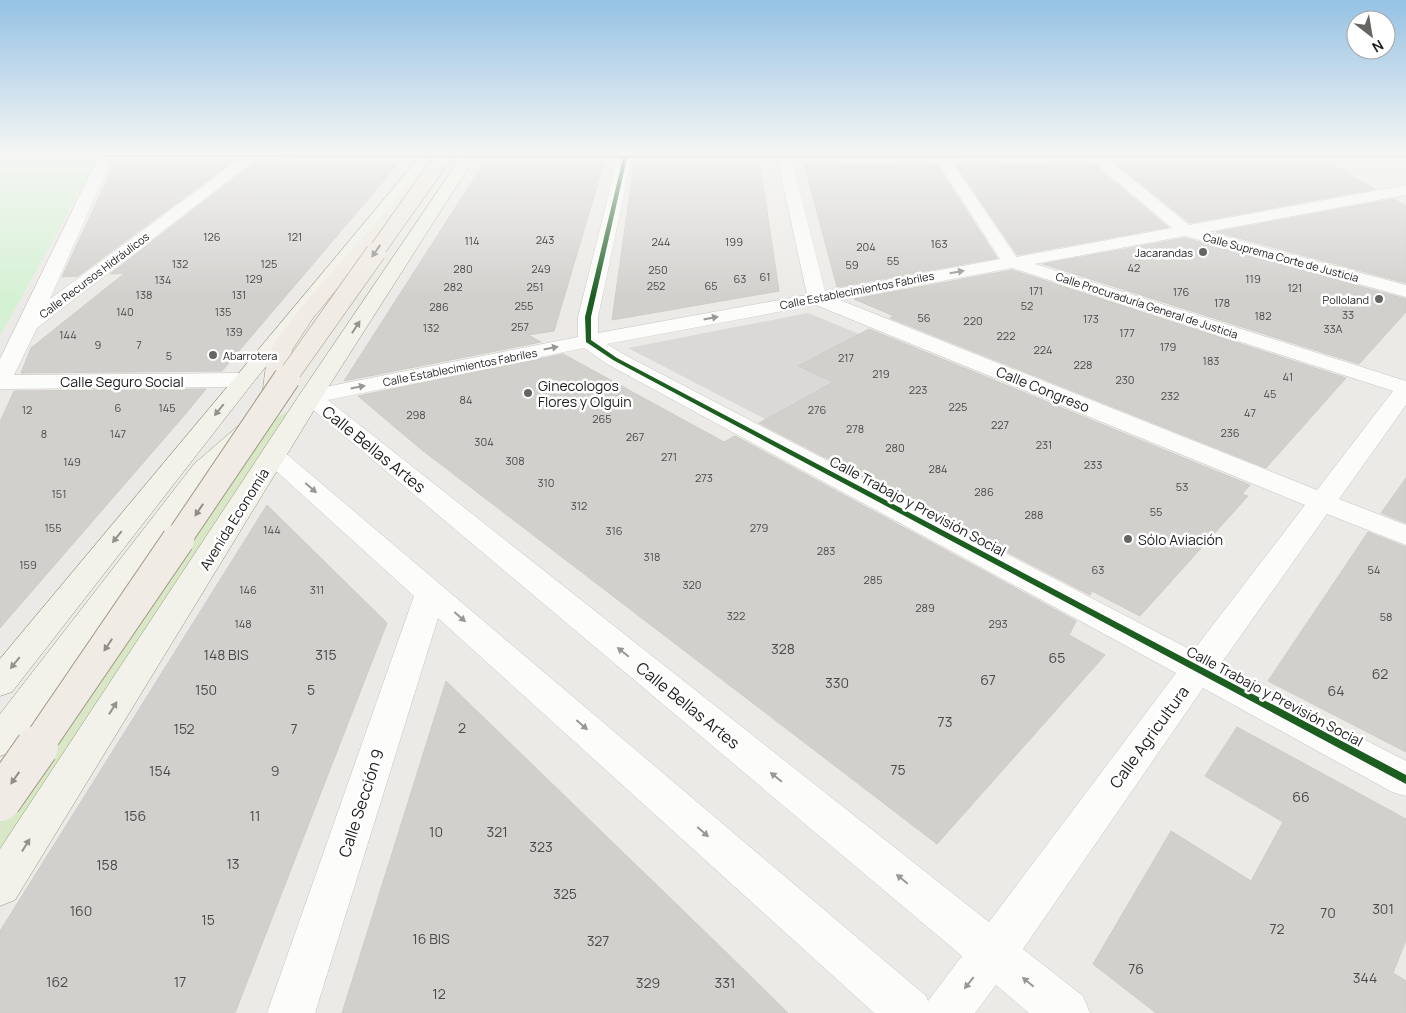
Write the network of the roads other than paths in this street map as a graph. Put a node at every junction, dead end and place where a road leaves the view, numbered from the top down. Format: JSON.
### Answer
{"nodes":[{"id":1,"x":85,"y":201,"type":"edge"},
{"id":2,"x":192,"y":201,"type":"edge"},
{"id":3,"x":395,"y":201,"type":"edge"},
{"id":4,"x":402,"y":201,"type":"edge"},
{"id":5,"x":403,"y":201,"type":"edge"},
{"id":6,"x":439,"y":201,"type":"edge"},
{"id":7,"x":614,"y":201,"type":"edge"},
{"id":8,"x":794,"y":201,"type":"edge"},
{"id":9,"x":971,"y":201,"type":"edge"},
{"id":10,"x":1150,"y":201,"type":"edge"},
{"id":11,"x":1346,"y":201,"type":"edge"},
{"id":12,"x":1186,"y":231,"type":"junction"},
{"id":13,"x":1012,"y":262,"type":"junction"},
{"id":14,"x":1406,"y":291,"type":"edge"},
{"id":15,"x":817,"y":298,"type":"junction"},
{"id":16,"x":28,"y":325,"type":"junction"},
{"id":17,"x":588,"y":341,"type":"junction"},
{"id":18,"x":243,"y":380,"type":"junction"},
{"id":19,"x":0,"y":381,"type":"edge"},
{"id":20,"x":1406,"y":388,"type":"edge"},
{"id":21,"x":274,"y":396,"type":"junction"},
{"id":22,"x":310,"y":397,"type":"junction"},
{"id":23,"x":274,"y":456,"type":"junction"},
{"id":24,"x":1321,"y":502,"type":"junction"},
{"id":25,"x":1406,"y":536,"type":"edge"},
{"id":26,"x":431,"y":592,"type":"junction"},
{"id":27,"x":1198,"y":669,"type":"junction"},
{"id":28,"x":0,"y":683,"type":"edge"},
{"id":29,"x":0,"y":741,"type":"edge"},
{"id":30,"x":1406,"y":780,"type":"edge"},
{"id":31,"x":0,"y":800,"type":"edge"},
{"id":32,"x":0,"y":886,"type":"edge"},
{"id":33,"x":993,"y":953,"type":"junction"},
{"id":34,"x":291,"y":1013,"type":"edge"},
{"id":35,"x":909,"y":1013,"type":"edge"},
{"id":36,"x":946,"y":1013,"type":"edge"},
{"id":37,"x":1066,"y":1013,"type":"edge"}],
"edges":[{"from":1,"to":16,"type":"street"},
{"from":2,"to":16,"type":"street","name":"Calle Recursos Hidráulicos"},
{"from":3,"to":18,"type":"main road"},
{"from":4,"to":21,"type":"main road"},
{"from":5,"to":21,"type":"main road","one_way":true,"bridge":true},
{"from":22,"to":6,"type":"main road","name":"Avenida Economía","one_way":true},
{"from":7,"to":17,"type":"street"},
{"from":8,"to":15,"type":"street"},
{"from":9,"to":13,"type":"street"},
{"from":10,"to":12,"type":"street","name":"Calle Suprema Corte de Justicia"},
{"from":11,"to":12,"type":"street","name":"Calle Establecimientos Fabriles"},
{"from":12,"to":13,"type":"street","name":"Calle Establecimientos Fabriles"},
{"from":12,"to":14,"type":"street","name":"Calle Suprema Corte de Justicia"},
{"from":15,"to":13,"type":"street","name":"Calle Establecimientos Fabriles","one_way":true},
{"from":13,"to":20,"type":"street","name":"Calle Procuraduría General de Justicia"},
{"from":17,"to":15,"type":"street","name":"Calle Establecimientos Fabriles","one_way":true},
{"from":15,"to":24,"type":"street","name":"Calle Congreso"},
{"from":16,"to":19,"type":"street"},
{"from":22,"to":17,"type":"street","name":"Calle Establecimientos Fabriles","one_way":true},
{"from":17,"to":27,"type":"street","name":"Calle Trabajo y Previsión Social"},
{"from":18,"to":19,"type":"street","name":"Calle Seguro Social"},
{"from":18,"to":28,"type":"main road","one_way":true},
{"from":20,"to":24,"type":"street","name":"Calle Agricultura"},
{"from":21,"to":31,"type":"main road","one_way":true,"bridge":true},
{"from":22,"to":23,"type":"main road","name":"Avenida Economía"},
{"from":22,"to":29,"type":"main road"},
{"from":33,"to":22,"type":"street","name":"Calle Bellas Artes","one_way":true},
{"from":23,"to":26,"type":"street","one_way":true},
{"from":32,"to":23,"type":"main road","name":"Avenida Economía","one_way":true},
{"from":24,"to":25,"type":"street","name":"Calle Congreso"},
{"from":24,"to":27,"type":"street","name":"Calle Agricultura"},
{"from":26,"to":34,"type":"street","name":"Calle Sección 9"},
{"from":26,"to":35,"type":"street","one_way":true},
{"from":27,"to":30,"type":"street","name":"Calle Trabajo y Previsión Social"},
{"from":27,"to":33,"type":"street","name":"Calle Agricultura"},
{"from":33,"to":36,"type":"street","name":"Calle Agricultura","one_way":true},
{"from":37,"to":33,"type":"street","name":"Calle Bellas Artes","one_way":true}]}
